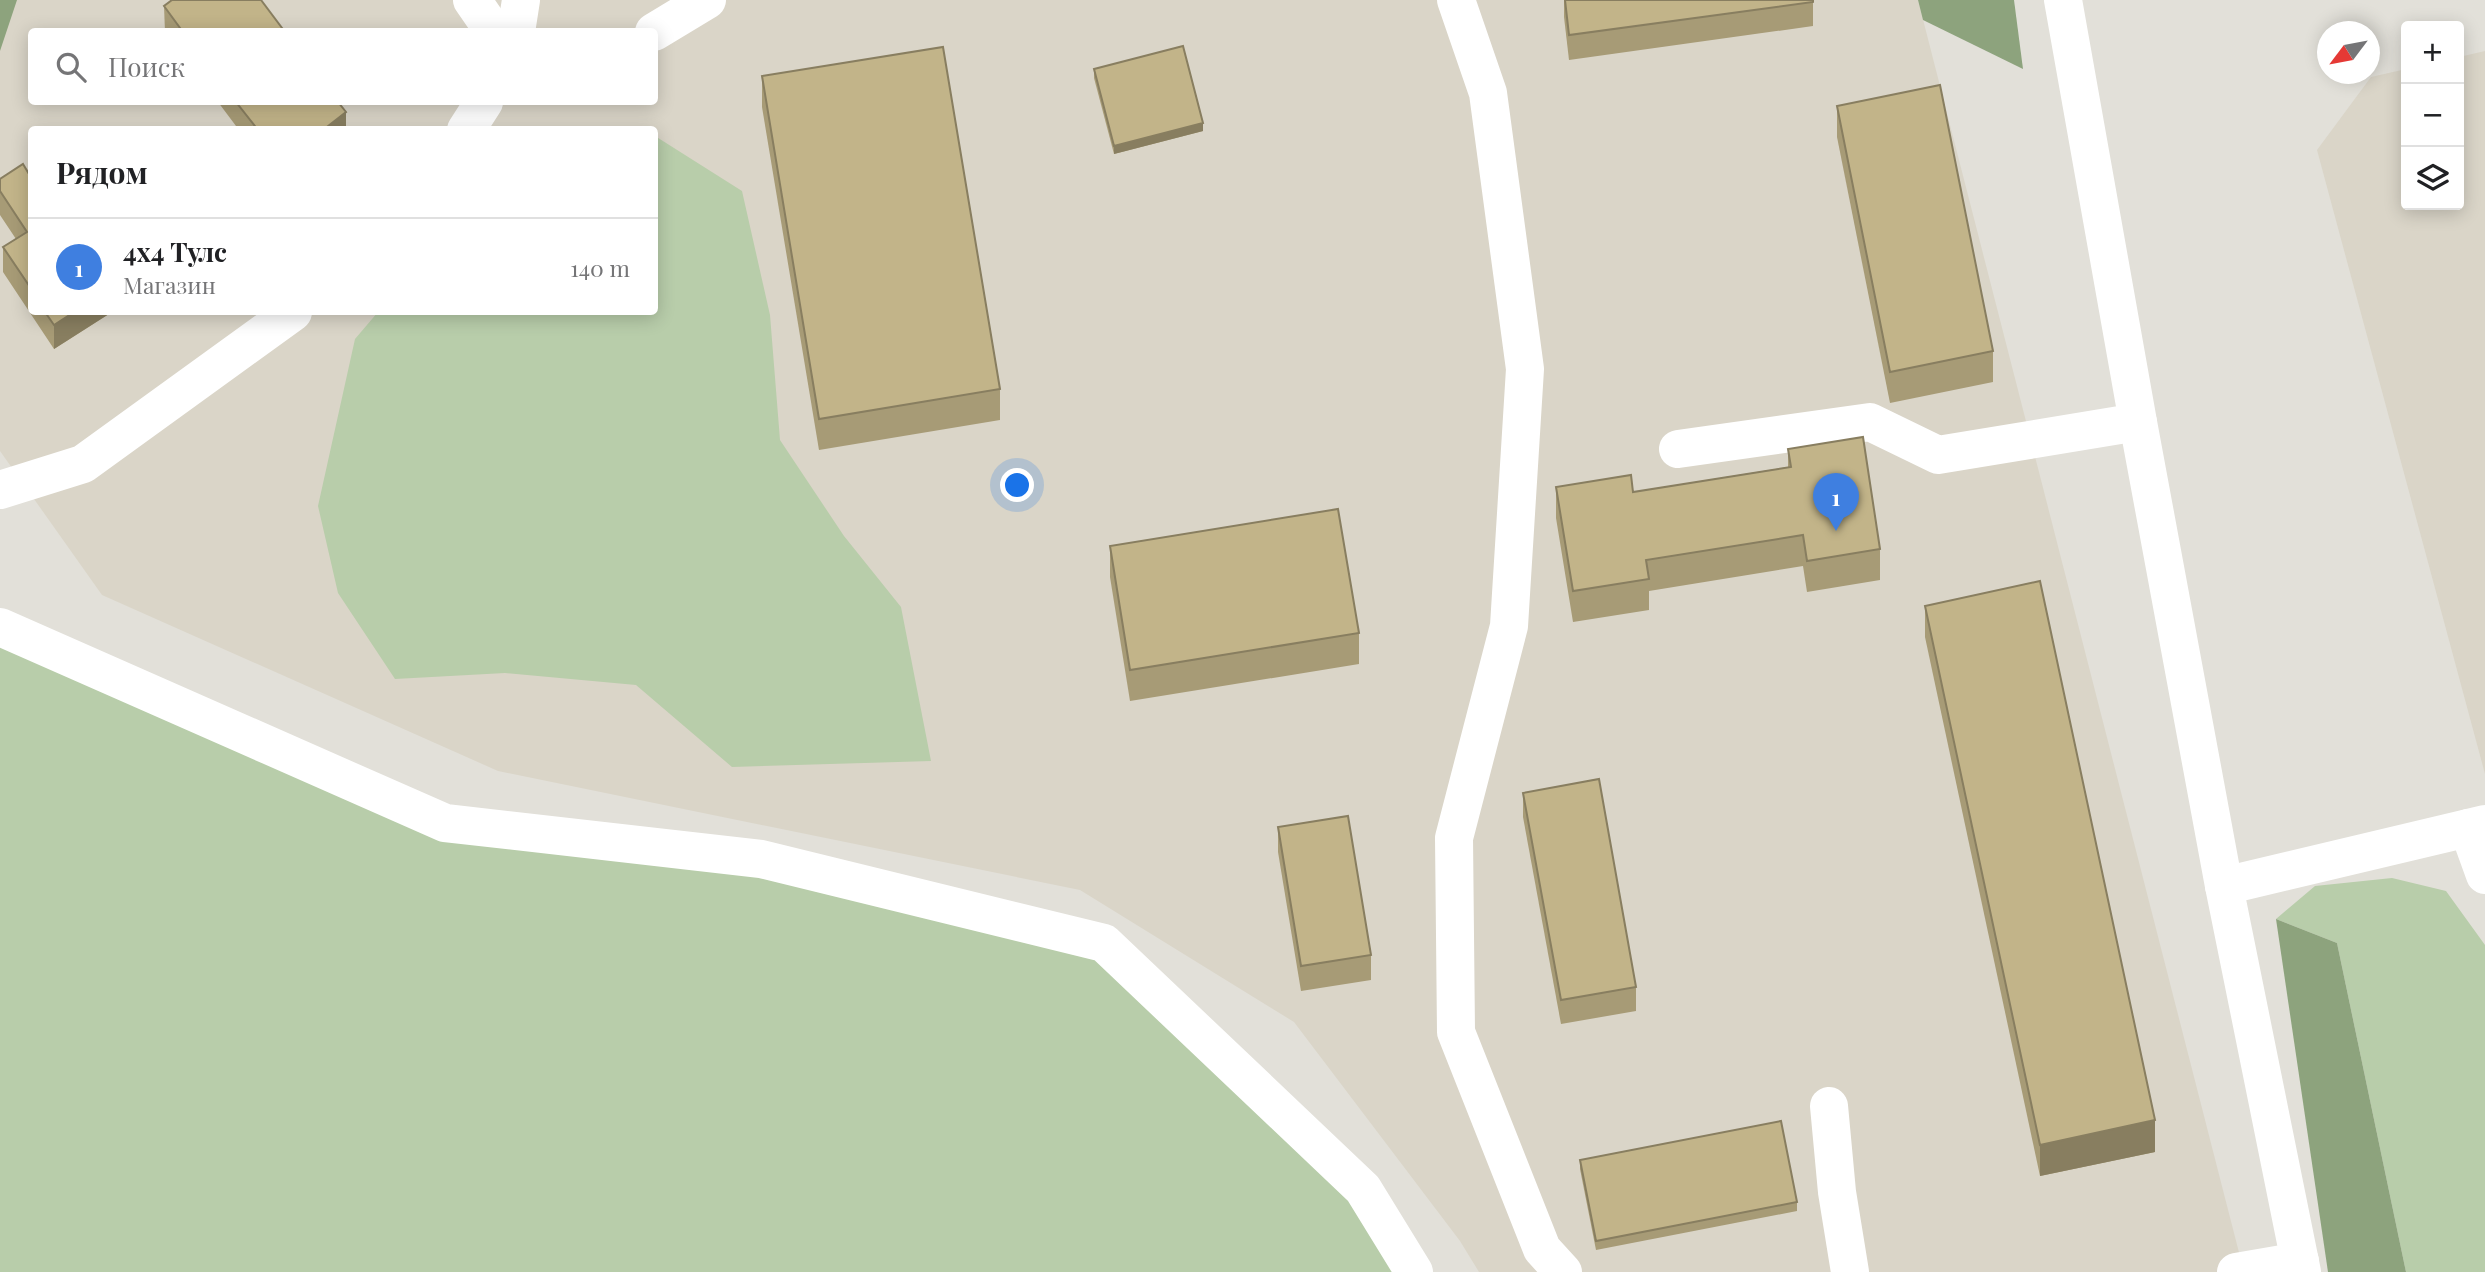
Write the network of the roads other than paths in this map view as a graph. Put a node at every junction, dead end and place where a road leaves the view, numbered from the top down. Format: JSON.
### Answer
{"nodes":[{"id":1,"x":472,"y":0,"type":"edge"},
{"id":2,"x":521,"y":0,"type":"edge"},
{"id":3,"x":707,"y":0,"type":"edge"},
{"id":4,"x":1456,"y":0,"type":"edge"},
{"id":5,"x":2063,"y":0,"type":"edge"},
{"id":6,"x":491,"y":28,"type":"edge"},
{"id":7,"x":517,"y":28,"type":"edge"},
{"id":8,"x":658,"y":30,"type":"edge"},
{"id":9,"x":482,"y":105,"type":"edge"},
{"id":10,"x":469,"y":126,"type":"edge"},
{"id":11,"x":289,"y":315,"type":"edge"},
{"id":12,"x":2138,"y":422,"type":"junction"},
{"id":13,"x":1678,"y":449,"type":"dead end"},
{"id":14,"x":0,"y":490,"type":"edge"},
{"id":15,"x":0,"y":627,"type":"edge"},
{"id":16,"x":2477,"y":826,"type":"edge"},
{"id":17,"x":2485,"y":875,"type":"edge"},
{"id":18,"x":2224,"y":886,"type":"junction"},
{"id":19,"x":1829,"y":1106,"type":"dead end"},
{"id":20,"x":2301,"y":1266,"type":"edge"},
{"id":21,"x":1414,"y":1272,"type":"edge"},
{"id":22,"x":1563,"y":1272,"type":"edge"},
{"id":23,"x":1850,"y":1272,"type":"edge"},
{"id":24,"x":2235,"y":1272,"type":"edge"}],
"edges":[{"from":1,"to":6,"type":"street"},
{"from":2,"to":7,"type":"street"},
{"from":3,"to":8,"type":"street"},
{"from":4,"to":22,"type":"street"},
{"from":5,"to":12,"type":"street"},
{"from":9,"to":10,"type":"street"},
{"from":11,"to":14,"type":"street"},
{"from":12,"to":13,"type":"street"},
{"from":12,"to":18,"type":"street"},
{"from":15,"to":21,"type":"street"},
{"from":16,"to":17,"type":"street"},
{"from":16,"to":18,"type":"street"},
{"from":18,"to":20,"type":"street"},
{"from":19,"to":23,"type":"street"},
{"from":20,"to":24,"type":"street"}]}
